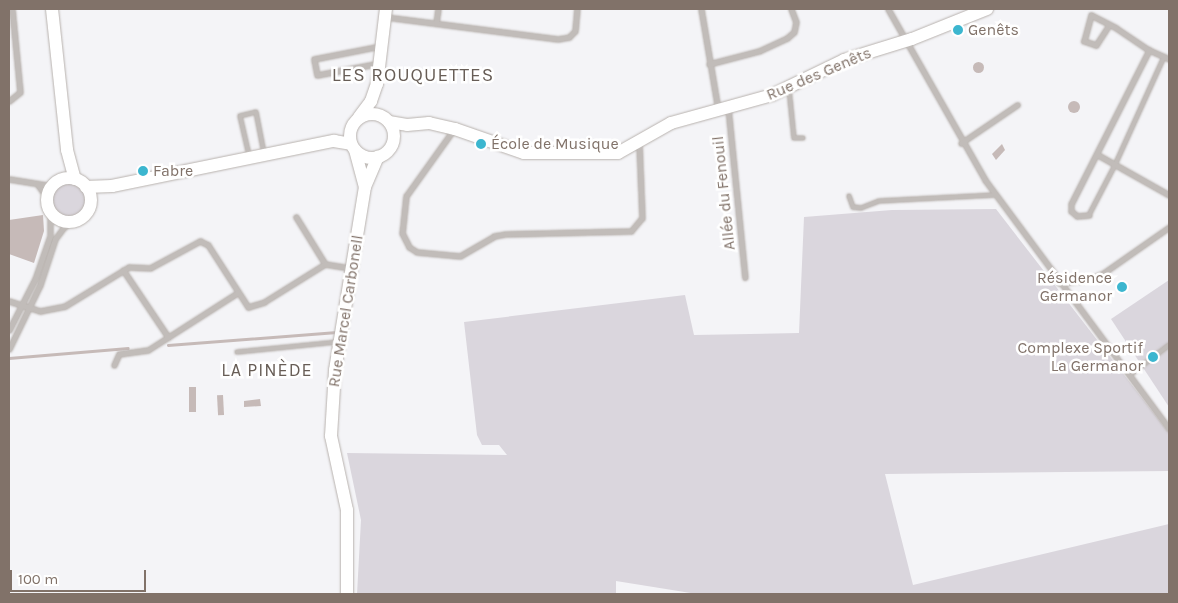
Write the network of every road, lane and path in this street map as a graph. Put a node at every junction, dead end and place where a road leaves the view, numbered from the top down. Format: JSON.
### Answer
{"nodes":[{"id":1,"x":12,"y":9,"type":"edge"},
{"id":2,"x":52,"y":9,"type":"edge"},
{"id":3,"x":438,"y":9,"type":"edge"},
{"id":4,"x":577,"y":9,"type":"edge"},
{"id":5,"x":702,"y":9,"type":"edge"},
{"id":6,"x":791,"y":9,"type":"edge"},
{"id":7,"x":888,"y":9,"type":"edge"},
{"id":8,"x":985,"y":9,"type":"edge"},
{"id":9,"x":385,"y":13,"type":"edge"},
{"id":10,"x":436,"y":23,"type":"junction"},
{"id":11,"x":1109,"y":25,"type":"junction"},
{"id":12,"x":906,"y":41,"type":"junction"},
{"id":13,"x":382,"y":46,"type":"junction"},
{"id":14,"x":1149,"y":50,"type":"junction"},
{"id":15,"x":1166,"y":58,"type":"edge"},
{"id":16,"x":380,"y":63,"type":"junction"},
{"id":17,"x":709,"y":64,"type":"junction"},
{"id":18,"x":377,"y":84,"type":"junction"},
{"id":19,"x":789,"y":89,"type":"junction"},
{"id":20,"x":9,"y":101,"type":"edge"},
{"id":21,"x":1018,"y":105,"type":"dead end"},
{"id":22,"x":723,"y":108,"type":"junction"},
{"id":23,"x":359,"y":118,"type":"junction"},
{"id":24,"x":386,"y":120,"type":"junction"},
{"id":25,"x":415,"y":125,"type":"junction"},
{"id":26,"x":455,"y":129,"type":"junction"},
{"id":27,"x":350,"y":130,"type":"junction"},
{"id":28,"x":803,"y":138,"type":"dead end"},
{"id":29,"x":639,"y":140,"type":"junction"},
{"id":30,"x":334,"y":141,"type":"junction"},
{"id":31,"x":962,"y":143,"type":"junction"},
{"id":32,"x":392,"y":144,"type":"junction"},
{"id":33,"x":353,"y":147,"type":"junction"},
{"id":34,"x":67,"y":150,"type":"junction"},
{"id":35,"x":265,"y":155,"type":"junction"},
{"id":36,"x":1098,"y":155,"type":"junction"},
{"id":37,"x":378,"y":156,"type":"junction"},
{"id":38,"x":249,"y":158,"type":"junction"},
{"id":39,"x":1115,"y":165,"type":"junction"},
{"id":40,"x":9,"y":179,"type":"edge"},
{"id":41,"x":75,"y":179,"type":"junction"},
{"id":42,"x":38,"y":185,"type":"junction"},
{"id":43,"x":86,"y":186,"type":"junction"},
{"id":44,"x":112,"y":186,"type":"junction"},
{"id":45,"x":365,"y":187,"type":"junction"},
{"id":46,"x":52,"y":189,"type":"junction"},
{"id":47,"x":1169,"y":194,"type":"edge"},
{"id":48,"x":995,"y":195,"type":"junction"},
{"id":49,"x":849,"y":196,"type":"dead end"},
{"id":50,"x":91,"y":200,"type":"junction"},
{"id":51,"x":50,"y":211,"type":"junction"},
{"id":52,"x":1089,"y":215,"type":"joint"},
{"id":53,"x":296,"y":217,"type":"dead end"},
{"id":54,"x":73,"y":222,"type":"junction"},
{"id":55,"x":1169,"y":228,"type":"edge"},
{"id":56,"x":326,"y":264,"type":"junction"},
{"id":57,"x":350,"y":268,"type":"junction"},
{"id":58,"x":123,"y":270,"type":"junction"},
{"id":59,"x":745,"y":277,"type":"dead end"},
{"id":60,"x":1059,"y":283,"type":"junction"},
{"id":61,"x":237,"y":292,"type":"junction"},
{"id":62,"x":9,"y":301,"type":"edge"},
{"id":63,"x":21,"y":306,"type":"junction"},
{"id":64,"x":29,"y":309,"type":"junction"},
{"id":65,"x":9,"y":330,"type":"edge"},
{"id":66,"x":168,"y":337,"type":"junction"},
{"id":67,"x":340,"y":342,"type":"junction"},
{"id":68,"x":1169,"y":345,"type":"edge"},
{"id":69,"x":9,"y":349,"type":"edge"},
{"id":70,"x":237,"y":352,"type":"dead end"},
{"id":71,"x":114,"y":364,"type":"dead end"},
{"id":72,"x":1130,"y":375,"type":"junction"},
{"id":73,"x":1169,"y":429,"type":"edge"},
{"id":74,"x":347,"y":594,"type":"edge"}],
"edges":[{"from":1,"to":20,"type":"street"},
{"from":2,"to":34,"type":"street"},
{"from":3,"to":10,"type":"street"},
{"from":4,"to":10,"type":"street"},
{"from":5,"to":17,"type":"street","name":"Allée du Fenouil"},
{"from":6,"to":17,"type":"street"},
{"from":7,"to":12,"type":"street"},
{"from":8,"to":12,"type":"street","name":"Rue des Genêts"},
{"from":9,"to":10,"type":"street"},
{"from":9,"to":13,"type":"street"},
{"from":11,"to":11,"type":"street"},
{"from":11,"to":14,"type":"street"},
{"from":12,"to":19,"type":"street","name":"Rue des Genêts"},
{"from":12,"to":31,"type":"street"},
{"from":13,"to":16,"type":"street"},
{"from":13,"to":16,"type":"street"},
{"from":14,"to":15,"type":"street"},
{"from":14,"to":36,"type":"street"},
{"from":15,"to":39,"type":"lane"},
{"from":16,"to":18,"type":"street"},
{"from":17,"to":22,"type":"street","name":"Allée du Fenouil"},
{"from":18,"to":23,"type":"street"},
{"from":18,"to":24,"type":"street"},
{"from":19,"to":22,"type":"street","name":"Rue des Genêts"},
{"from":19,"to":28,"type":"lane"},
{"from":21,"to":31,"type":"street"},
{"from":22,"to":29,"type":"street","name":"Rue des Genêts"},
{"from":22,"to":59,"type":"street","name":"Allée du Fenouil"},
{"from":23,"to":24,"type":"street"},
{"from":23,"to":27,"type":"street"},
{"from":24,"to":25,"type":"street","name":"Rue des Genêts"},
{"from":24,"to":32,"type":"street"},
{"from":25,"to":26,"type":"street","name":"Rue des Genêts"},
{"from":25,"to":32,"type":"street"},
{"from":26,"to":29,"type":"street","name":"Rue des Genêts"},
{"from":26,"to":29,"type":"street"},
{"from":27,"to":30,"type":"street"},
{"from":27,"to":33,"type":"street"},
{"from":30,"to":33,"type":"street"},
{"from":30,"to":35,"type":"street"},
{"from":31,"to":48,"type":"street"},
{"from":32,"to":37,"type":"street"},
{"from":33,"to":37,"type":"street"},
{"from":33,"to":45,"type":"street","name":"Rue Marcel Carbonell"},
{"from":34,"to":41,"type":"street"},
{"from":34,"to":46,"type":"street"},
{"from":35,"to":38,"type":"street"},
{"from":35,"to":38,"type":"lane"},
{"from":36,"to":39,"type":"street"},
{"from":36,"to":52,"type":"street"},
{"from":37,"to":45,"type":"street","name":"Rue Marcel Carbonell"},
{"from":38,"to":44,"type":"street"},
{"from":39,"to":47,"type":"street"},
{"from":39,"to":52,"type":"lane"},
{"from":40,"to":42,"type":"street"},
{"from":41,"to":43,"type":"street"},
{"from":41,"to":46,"type":"street"},
{"from":42,"to":46,"type":"street"},
{"from":42,"to":46,"type":"street"},
{"from":43,"to":44,"type":"street"},
{"from":43,"to":50,"type":"street"},
{"from":44,"to":50,"type":"street"},
{"from":45,"to":57,"type":"street","name":"Rue Marcel Carbonell"},
{"from":46,"to":51,"type":"street"},
{"from":48,"to":49,"type":"lane"},
{"from":48,"to":60,"type":"street"},
{"from":50,"to":54,"type":"street"},
{"from":51,"to":54,"type":"street"},
{"from":51,"to":63,"type":"street"},
{"from":53,"to":56,"type":"street"},
{"from":54,"to":64,"type":"street"},
{"from":55,"to":60,"type":"street"},
{"from":56,"to":57,"type":"street"},
{"from":56,"to":61,"type":"street"},
{"from":57,"to":67,"type":"street","name":"Rue Marcel Carbonell"},
{"from":58,"to":61,"type":"street"},
{"from":58,"to":64,"type":"street"},
{"from":58,"to":66,"type":"street"},
{"from":60,"to":72,"type":"street"},
{"from":61,"to":66,"type":"street"},
{"from":62,"to":63,"type":"street"},
{"from":63,"to":64,"type":"street"},
{"from":63,"to":65,"type":"street"},
{"from":64,"to":69,"type":"street"},
{"from":66,"to":71,"type":"street"},
{"from":67,"to":70,"type":"lane"},
{"from":67,"to":74,"type":"street","name":"Rue Marcel Carbonell"},
{"from":68,"to":72,"type":"lane"},
{"from":72,"to":73,"type":"street"}]}
